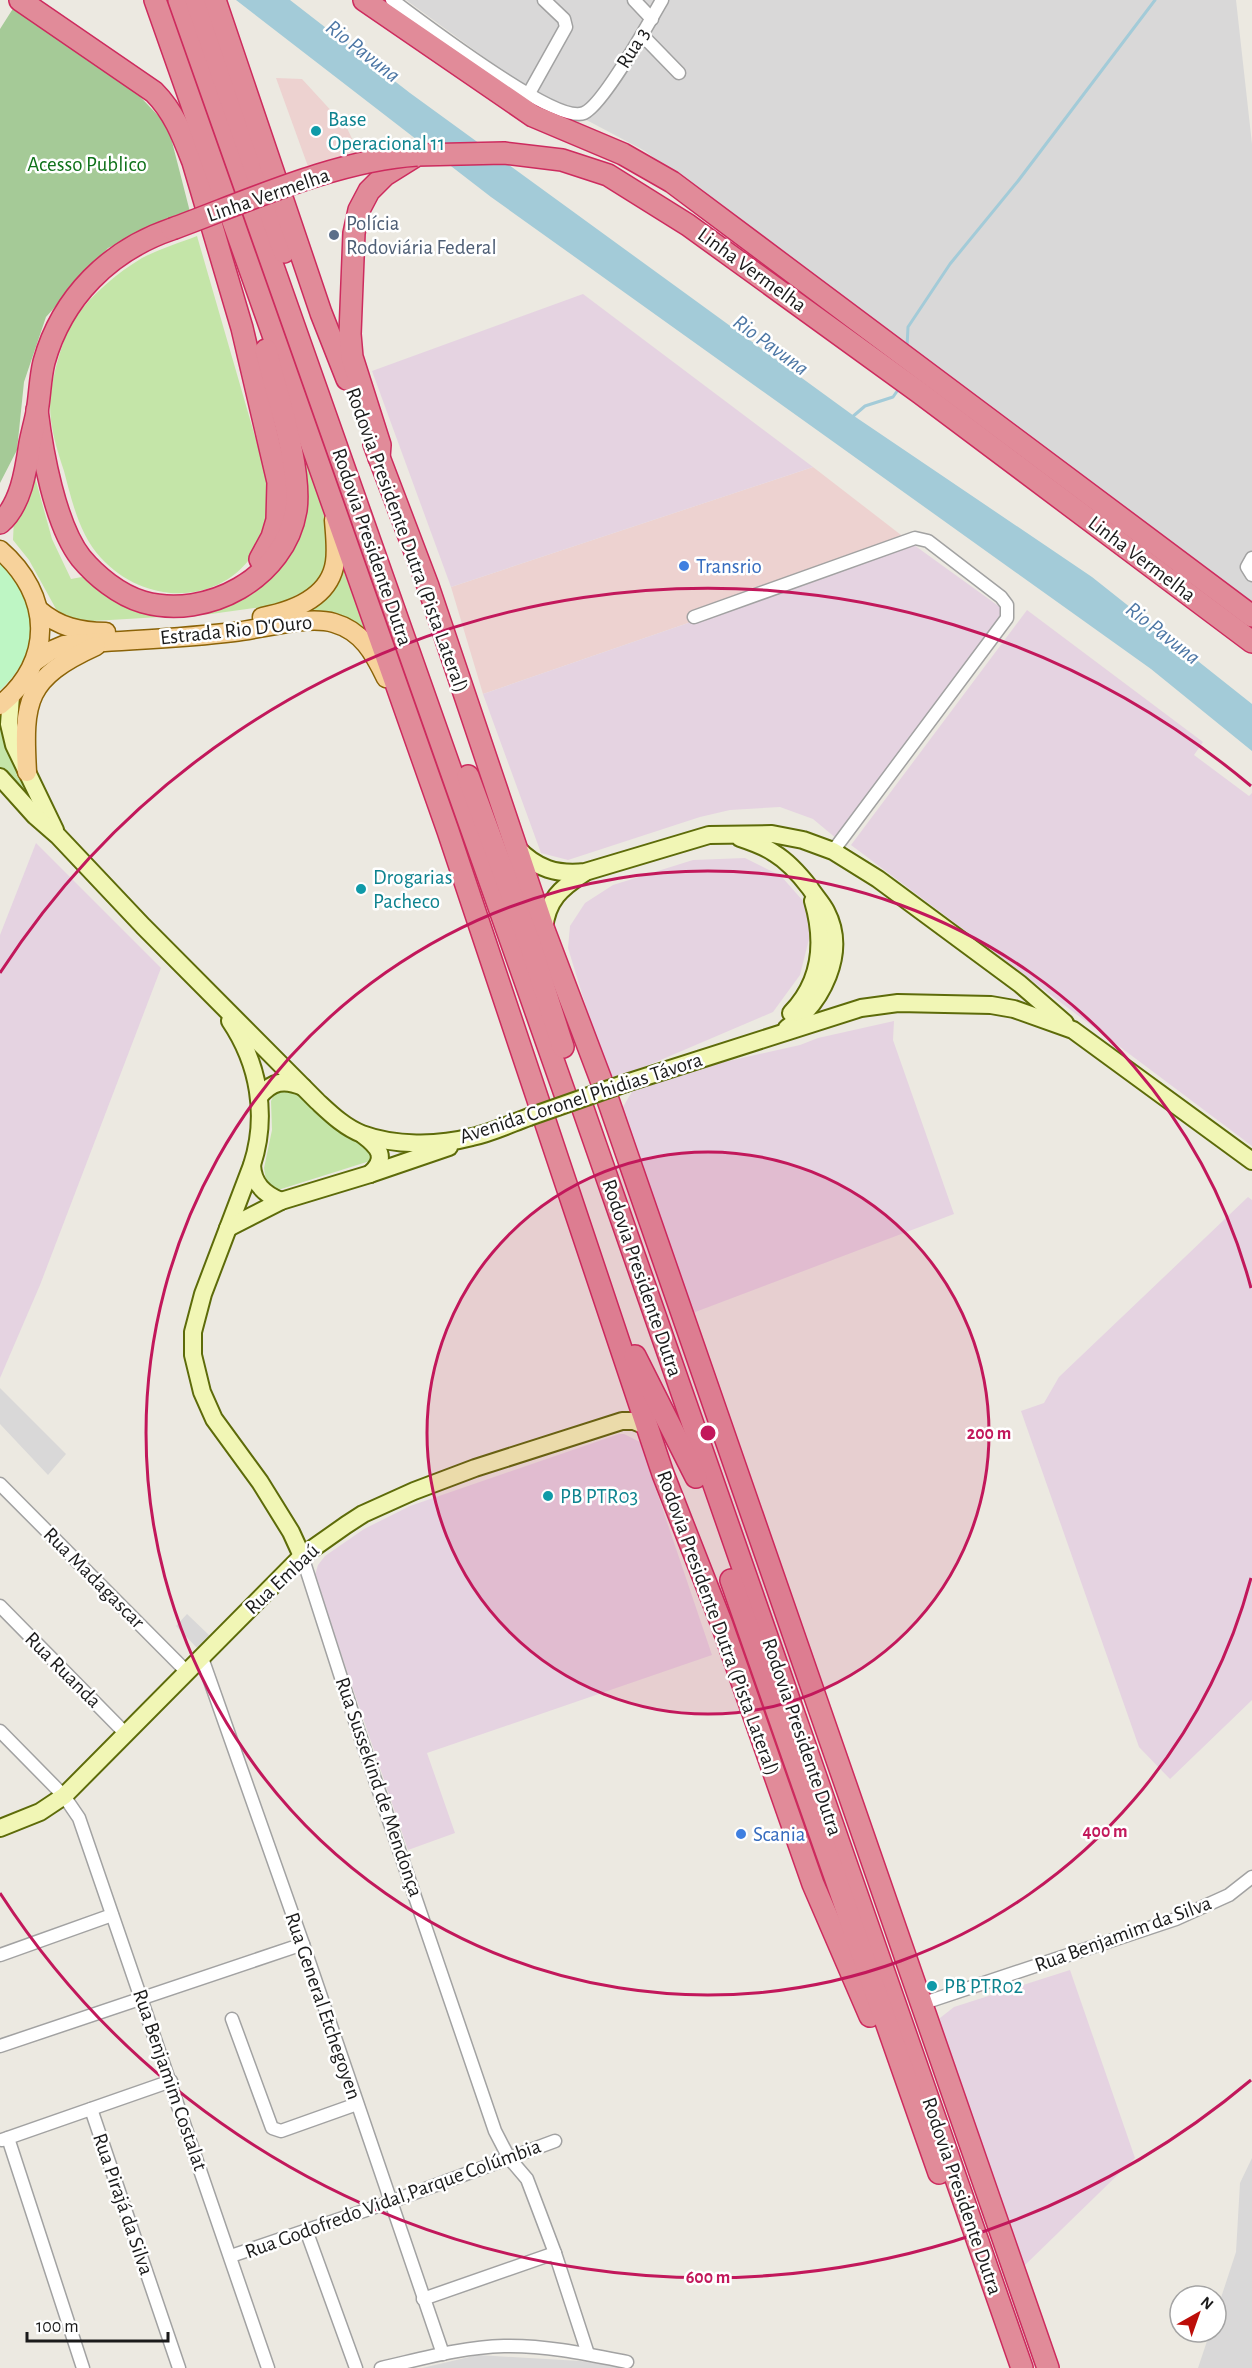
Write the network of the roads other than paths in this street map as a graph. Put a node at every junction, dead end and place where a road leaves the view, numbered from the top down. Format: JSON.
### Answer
{"nodes":[{"id":1,"x":20,"y":0,"type":"edge"},
{"id":2,"x":156,"y":0,"type":"edge"},
{"id":3,"x":179,"y":0,"type":"edge"},
{"id":4,"x":196,"y":0,"type":"edge"},
{"id":5,"x":215,"y":0,"type":"edge"},
{"id":6,"x":364,"y":0,"type":"edge"},
{"id":7,"x":392,"y":0,"type":"edge"},
{"id":8,"x":544,"y":0,"type":"edge"},
{"id":9,"x":634,"y":0,"type":"edge"},
{"id":10,"x":662,"y":0,"type":"edge"},
{"id":11,"x":652,"y":19,"type":"junction"},
{"id":12,"x":642,"y":35,"type":"junction"},
{"id":13,"x":680,"y":73,"type":"dead end"},
{"id":14,"x":528,"y":94,"type":"junction"},
{"id":15,"x":417,"y":155,"type":"junction"},
{"id":16,"x":641,"y":194,"type":"junction"},
{"id":17,"x":238,"y":230,"type":"junction"},
{"id":18,"x":781,"y":264,"type":"junction"},
{"id":19,"x":272,"y":330,"type":"junction"},
{"id":20,"x":916,"y":377,"type":"junction"},
{"id":21,"x":37,"y":410,"type":"junction"},
{"id":22,"x":379,"y":458,"type":"junction"},
{"id":23,"x":333,"y":507,"type":"junction"},
{"id":24,"x":0,"y":524,"type":"edge"},
{"id":25,"x":0,"y":550,"type":"edge"},
{"id":26,"x":1252,"y":558,"type":"edge"},
{"id":27,"x":1252,"y":575,"type":"edge"},
{"id":28,"x":384,"y":580,"type":"junction"},
{"id":29,"x":226,"y":595,"type":"junction"},
{"id":30,"x":39,"y":610,"type":"junction"},
{"id":31,"x":1252,"y":616,"type":"edge"},
{"id":32,"x":694,"y":617,"type":"dead end"},
{"id":33,"x":107,"y":642,"type":"junction"},
{"id":34,"x":1252,"y":642,"type":"edge"},
{"id":35,"x":34,"y":662,"type":"junction"},
{"id":36,"x":6,"y":701,"type":"edge"},
{"id":37,"x":414,"y":739,"type":"junction"},
{"id":38,"x":27,"y":772,"type":"junction"},
{"id":39,"x":0,"y":777,"type":"edge"},
{"id":40,"x":0,"y":790,"type":"edge"},
{"id":41,"x":35,"y":816,"type":"junction"},
{"id":42,"x":728,"y":833,"type":"junction"},
{"id":43,"x":58,"y":836,"type":"junction"},
{"id":44,"x":516,"y":847,"type":"junction"},
{"id":45,"x":833,"y":851,"type":"junction"},
{"id":46,"x":585,"y":872,"type":"junction"},
{"id":47,"x":802,"y":879,"type":"junction"},
{"id":48,"x":544,"y":930,"type":"junction"},
{"id":49,"x":211,"y":993,"type":"junction"},
{"id":50,"x":1073,"y":1030,"type":"junction"},
{"id":51,"x":774,"y":1036,"type":"junction"},
{"id":52,"x":743,"y":1045,"type":"junction"},
{"id":53,"x":304,"y":1088,"type":"junction"},
{"id":54,"x":588,"y":1095,"type":"junction"},
{"id":55,"x":259,"y":1097,"type":"junction"},
{"id":56,"x":538,"y":1114,"type":"junction"},
{"id":57,"x":361,"y":1133,"type":"junction"},
{"id":58,"x":472,"y":1137,"type":"junction"},
{"id":59,"x":1252,"y":1161,"type":"edge"},
{"id":60,"x":252,"y":1165,"type":"junction"},
{"id":61,"x":370,"y":1174,"type":"junction"},
{"id":62,"x":281,"y":1201,"type":"junction"},
{"id":63,"x":228,"y":1228,"type":"junction"},
{"id":64,"x":603,"y":1294,"type":"junction"},
{"id":65,"x":636,"y":1393,"type":"junction"},
{"id":66,"x":622,"y":1421,"type":"junction"},
{"id":67,"x":646,"y":1426,"type":"junction"},
{"id":68,"x":696,"y":1477,"type":"junction"},
{"id":69,"x":0,"y":1484,"type":"edge"},
{"id":70,"x":302,"y":1556,"type":"junction"},
{"id":71,"x":0,"y":1606,"type":"edge"},
{"id":72,"x":202,"y":1658,"type":"junction"},
{"id":73,"x":188,"y":1672,"type":"junction"},
{"id":74,"x":810,"y":1675,"type":"junction"},
{"id":75,"x":0,"y":1731,"type":"edge"},
{"id":76,"x":126,"y":1734,"type":"junction"},
{"id":77,"x":64,"y":1796,"type":"junction"},
{"id":78,"x":0,"y":1828,"type":"edge"},
{"id":79,"x":841,"y":1848,"type":"junction"},
{"id":80,"x":1252,"y":1877,"type":"edge"},
{"id":81,"x":112,"y":1915,"type":"junction"},
{"id":82,"x":303,"y":1944,"type":"junction"},
{"id":83,"x":0,"y":1955,"type":"edge"},
{"id":84,"x":142,"y":1997,"type":"junction"},
{"id":85,"x":921,"y":2004,"type":"junction"},
{"id":86,"x":232,"y":2019,"type":"dead end"},
{"id":87,"x":0,"y":2046,"type":"edge"},
{"id":88,"x":171,"y":2081,"type":"junction"},
{"id":89,"x":357,"y":2104,"type":"junction"},
{"id":90,"x":91,"y":2109,"type":"junction"},
{"id":91,"x":917,"y":2114,"type":"junction"},
{"id":92,"x":4,"y":2139,"type":"edge"},
{"id":93,"x":555,"y":2141,"type":"dead end"},
{"id":94,"x":509,"y":2158,"type":"junction"},
{"id":95,"x":390,"y":2202,"type":"junction"},
{"id":96,"x":306,"y":2230,"type":"junction"},
{"id":97,"x":555,"y":2253,"type":"junction"},
{"id":98,"x":231,"y":2256,"type":"junction"},
{"id":99,"x":423,"y":2299,"type":"junction"},
{"id":100,"x":442,"y":2354,"type":"junction"},
{"id":101,"x":588,"y":2354,"type":"junction"},
{"id":102,"x":627,"y":2362,"type":"dead end"},
{"id":103,"x":83,"y":2368,"type":"edge"},
{"id":104,"x":178,"y":2368,"type":"edge"},
{"id":105,"x":268,"y":2368,"type":"edge"},
{"id":106,"x":356,"y":2368,"type":"edge"},
{"id":107,"x":381,"y":2368,"type":"edge"},
{"id":108,"x":1006,"y":2368,"type":"edge"},
{"id":109,"x":1022,"y":2368,"type":"edge"},
{"id":110,"x":1048,"y":2368,"type":"edge"}],
"edges":[{"from":1,"to":29,"type":"highway"},
{"from":2,"to":17,"type":"highway","name":"Rodovia Presidente Dutra (Pista Lateral)"},
{"from":3,"to":28,"type":"highway","name":"Rodovia Presidente Dutra"},
{"from":4,"to":54,"type":"highway","name":"Rodovia Presidente Dutra"},
{"from":5,"to":22,"type":"highway","name":"Rodovia Presidente Dutra (Pista Lateral)"},
{"from":6,"to":18,"type":"highway"},
{"from":7,"to":14,"type":"street"},
{"from":8,"to":14,"type":"street"},
{"from":9,"to":11,"type":"street"},
{"from":10,"to":11,"type":"street","name":"Rua 3"},
{"from":11,"to":12,"type":"street","name":"Rua 3"},
{"from":12,"to":13,"type":"street"},
{"from":12,"to":14,"type":"street","name":"Rua 3"},
{"from":15,"to":16,"type":"highway","name":"Linha Vermelha"},
{"from":15,"to":21,"type":"highway","name":"Linha Vermelha","bridge":true},
{"from":15,"to":22,"type":"highway"},
{"from":16,"to":18,"type":"highway"},
{"from":16,"to":20,"type":"highway","name":"Linha Vermelha"},
{"from":17,"to":19,"type":"highway","name":"Rodovia Presidente Dutra (Pista Lateral)"},
{"from":17,"to":29,"type":"highway"},
{"from":18,"to":20,"type":"highway","name":"Linha Vermelha"},
{"from":19,"to":23,"type":"highway","name":"Rodovia Presidente Dutra (Pista Lateral)"},
{"from":19,"to":28,"type":"highway"},
{"from":20,"to":31,"type":"highway","name":"Linha Vermelha"},
{"from":20,"to":34,"type":"highway","name":"Linha Vermelha"},
{"from":21,"to":24,"type":"highway"},
{"from":21,"to":29,"type":"highway"},
{"from":22,"to":44,"type":"highway","name":"Rodovia Presidente Dutra (Pista Lateral)"},
{"from":23,"to":30,"type":"main road","name":"Estrada Rio D'Ouro"},
{"from":23,"to":37,"type":"highway","name":"Rodovia Presidente Dutra (Pista Lateral)"},
{"from":25,"to":30,"type":"main road"},
{"from":26,"to":27,"type":"street"},
{"from":28,"to":54,"type":"highway","name":"Rodovia Presidente Dutra"},
{"from":30,"to":35,"type":"main road"},
{"from":32,"to":45,"type":"street"},
{"from":33,"to":35,"type":"main road","name":"Estrada Rio D'Ouro"},
{"from":33,"to":37,"type":"main road","name":"Estrada Rio D'Ouro"},
{"from":33,"to":38,"type":"main road"},
{"from":35,"to":36,"type":"main road"},
{"from":36,"to":38,"type":"street","name":"Avenida Coronel Phidias Távora"},
{"from":37,"to":56,"type":"highway","name":"Rodovia Presidente Dutra (Pista Lateral)"},
{"from":38,"to":43,"type":"street","name":"Avenida Coronel Phidias Távora"},
{"from":39,"to":41,"type":"street","name":"Avenida Coronel Phidias Távora"},
{"from":40,"to":41,"type":"street"},
{"from":41,"to":43,"type":"street","name":"Avenida Coronel Phidias Távora"},
{"from":42,"to":45,"type":"street","name":"Avenida Coronel Phidias Távora"},
{"from":42,"to":46,"type":"street","name":"Avenida Coronel Phidias Távora"},
{"from":42,"to":47,"type":"street"},
{"from":43,"to":49,"type":"street","name":"Avenida Coronel Phidias Távora"},
{"from":44,"to":46,"type":"street","name":"Avenida Coronel Phidias Távora"},
{"from":44,"to":48,"type":"highway","name":"Rodovia Presidente Dutra (Pista Lateral)"},
{"from":45,"to":50,"type":"street","name":"Avenida Coronel Phidias Távora"},
{"from":46,"to":48,"type":"street","name":"Avenida Coronel Phidias Távora"},
{"from":47,"to":51,"type":"street"},
{"from":47,"to":52,"type":"street"},
{"from":48,"to":54,"type":"highway","name":"Rodovia Presidente Dutra (Pista Lateral)"},
{"from":49,"to":53,"type":"street","name":"Avenida Coronel Phidias Távora"},
{"from":49,"to":55,"type":"street","name":"Rua Sussekind de Mendonça"},
{"from":50,"to":51,"type":"street","name":"Avenida Coronel Phidias Távora"},
{"from":50,"to":59,"type":"street","name":"Avenida Coronel Phidias Távora"},
{"from":51,"to":52,"type":"street","name":"Avenida Coronel Phidias Távora"},
{"from":52,"to":56,"type":"street","name":"Avenida Coronel Phidias Távora","bridge":true},
{"from":53,"to":55,"type":"street"},
{"from":53,"to":57,"type":"street","name":"Avenida Coronel Phidias Távora"},
{"from":54,"to":68,"type":"highway","name":"Rodovia Presidente Dutra"},
{"from":54,"to":74,"type":"highway","name":"Rodovia Presidente Dutra (Pista Lateral)"},
{"from":54,"to":79,"type":"highway","name":"Rodovia Presidente Dutra"},
{"from":55,"to":60,"type":"street","name":"Rua Sussekind de Mendonça"},
{"from":56,"to":58,"type":"street","name":"Avenida Coronel Phidias Távora"},
{"from":56,"to":64,"type":"highway","name":"Rodovia Presidente Dutra (Pista Lateral)"},
{"from":57,"to":58,"type":"street","name":"Avenida Coronel Phidias Távora"},
{"from":57,"to":61,"type":"street"},
{"from":58,"to":61,"type":"street"},
{"from":60,"to":62,"type":"street"},
{"from":60,"to":63,"type":"street","name":"Rua Sussekind de Mendonça"},
{"from":61,"to":62,"type":"street"},
{"from":62,"to":63,"type":"street"},
{"from":63,"to":70,"type":"street","name":"Rua Sussekind de Mendonça"},
{"from":64,"to":65,"type":"highway","name":"Rodovia Presidente Dutra (Pista Lateral)"},
{"from":64,"to":68,"type":"highway"},
{"from":65,"to":66,"type":"street"},
{"from":65,"to":67,"type":"highway","name":"Rodovia Presidente Dutra (Pista Lateral)"},
{"from":66,"to":67,"type":"street","name":"Rua Embaú"},
{"from":66,"to":70,"type":"street","name":"Rua Embaú"},
{"from":67,"to":91,"type":"highway","name":"Rodovia Presidente Dutra (Pista Lateral)"},
{"from":68,"to":91,"type":"highway","name":"Rodovia Presidente Dutra"},
{"from":69,"to":73,"type":"street","name":"Rua Madagascar"},
{"from":70,"to":72,"type":"street","name":"Rua Embaú"},
{"from":70,"to":94,"type":"street","name":"Rua Sussekind de Mendonça"},
{"from":71,"to":76,"type":"street","name":"Rua Ruanda"},
{"from":72,"to":73,"type":"street","name":"Rua Embaú"},
{"from":72,"to":82,"type":"street","name":"Rua General Etchegoyen"},
{"from":73,"to":76,"type":"street","name":"Rua Embaú"},
{"from":74,"to":79,"type":"highway"},
{"from":74,"to":85,"type":"highway","name":"Rodovia Presidente Dutra (Pista Lateral)"},
{"from":75,"to":77,"type":"street","name":"Rua Benjamim Costalat"},
{"from":76,"to":77,"type":"street","name":"Rua Embaú"},
{"from":77,"to":78,"type":"street","name":"Rua Embaú"},
{"from":77,"to":81,"type":"street","name":"Rua Benjamim Costalat"},
{"from":79,"to":109,"type":"highway","name":"Rodovia Presidente Dutra"},
{"from":80,"to":85,"type":"street","name":"Rua Benjamim da Silva"},
{"from":81,"to":83,"type":"street"},
{"from":81,"to":84,"type":"street","name":"Rua Benjamim Costalat"},
{"from":82,"to":84,"type":"street"},
{"from":82,"to":89,"type":"street","name":"Rua General Etchegoyen"},
{"from":84,"to":87,"type":"street"},
{"from":84,"to":88,"type":"street","name":"Rua Benjamim Costalat"},
{"from":85,"to":110,"type":"highway","name":"Rodovia Presidente Dutra (Pista Lateral)"},
{"from":86,"to":89,"type":"street"},
{"from":88,"to":90,"type":"street"},
{"from":88,"to":98,"type":"street","name":"Rua Benjamim Costalat"},
{"from":89,"to":95,"type":"street","name":"Rua General Etchegoyen"},
{"from":90,"to":92,"type":"street"},
{"from":90,"to":104,"type":"street","name":"Rua Pirajá da Silva"},
{"from":91,"to":108,"type":"highway","name":"Rodovia Presidente Dutra"},
{"from":92,"to":103,"type":"street"},
{"from":93,"to":94,"type":"street","name":"Rua Godofredo Vidal,Parque Colúmbia"},
{"from":94,"to":95,"type":"street","name":"Rua Godofredo Vidal,Parque Colúmbia"},
{"from":94,"to":97,"type":"street","name":"Rua Sussekind de Mendonça"},
{"from":95,"to":96,"type":"street","name":"Rua Godofredo Vidal,Parque Colúmbia"},
{"from":95,"to":99,"type":"street","name":"Rua General Etchegoyen"},
{"from":96,"to":98,"type":"street","name":"Rua Godofredo Vidal,Parque Colúmbia"},
{"from":96,"to":106,"type":"street"},
{"from":97,"to":99,"type":"street"},
{"from":97,"to":101,"type":"street","name":"Rua Sussekind de Mendonça"},
{"from":98,"to":105,"type":"street","name":"Rua Benjamim Costalat"},
{"from":99,"to":100,"type":"street","name":"Rua General Etchegoyen"},
{"from":100,"to":101,"type":"street"},
{"from":100,"to":107,"type":"street"},
{"from":101,"to":102,"type":"street"}]}
